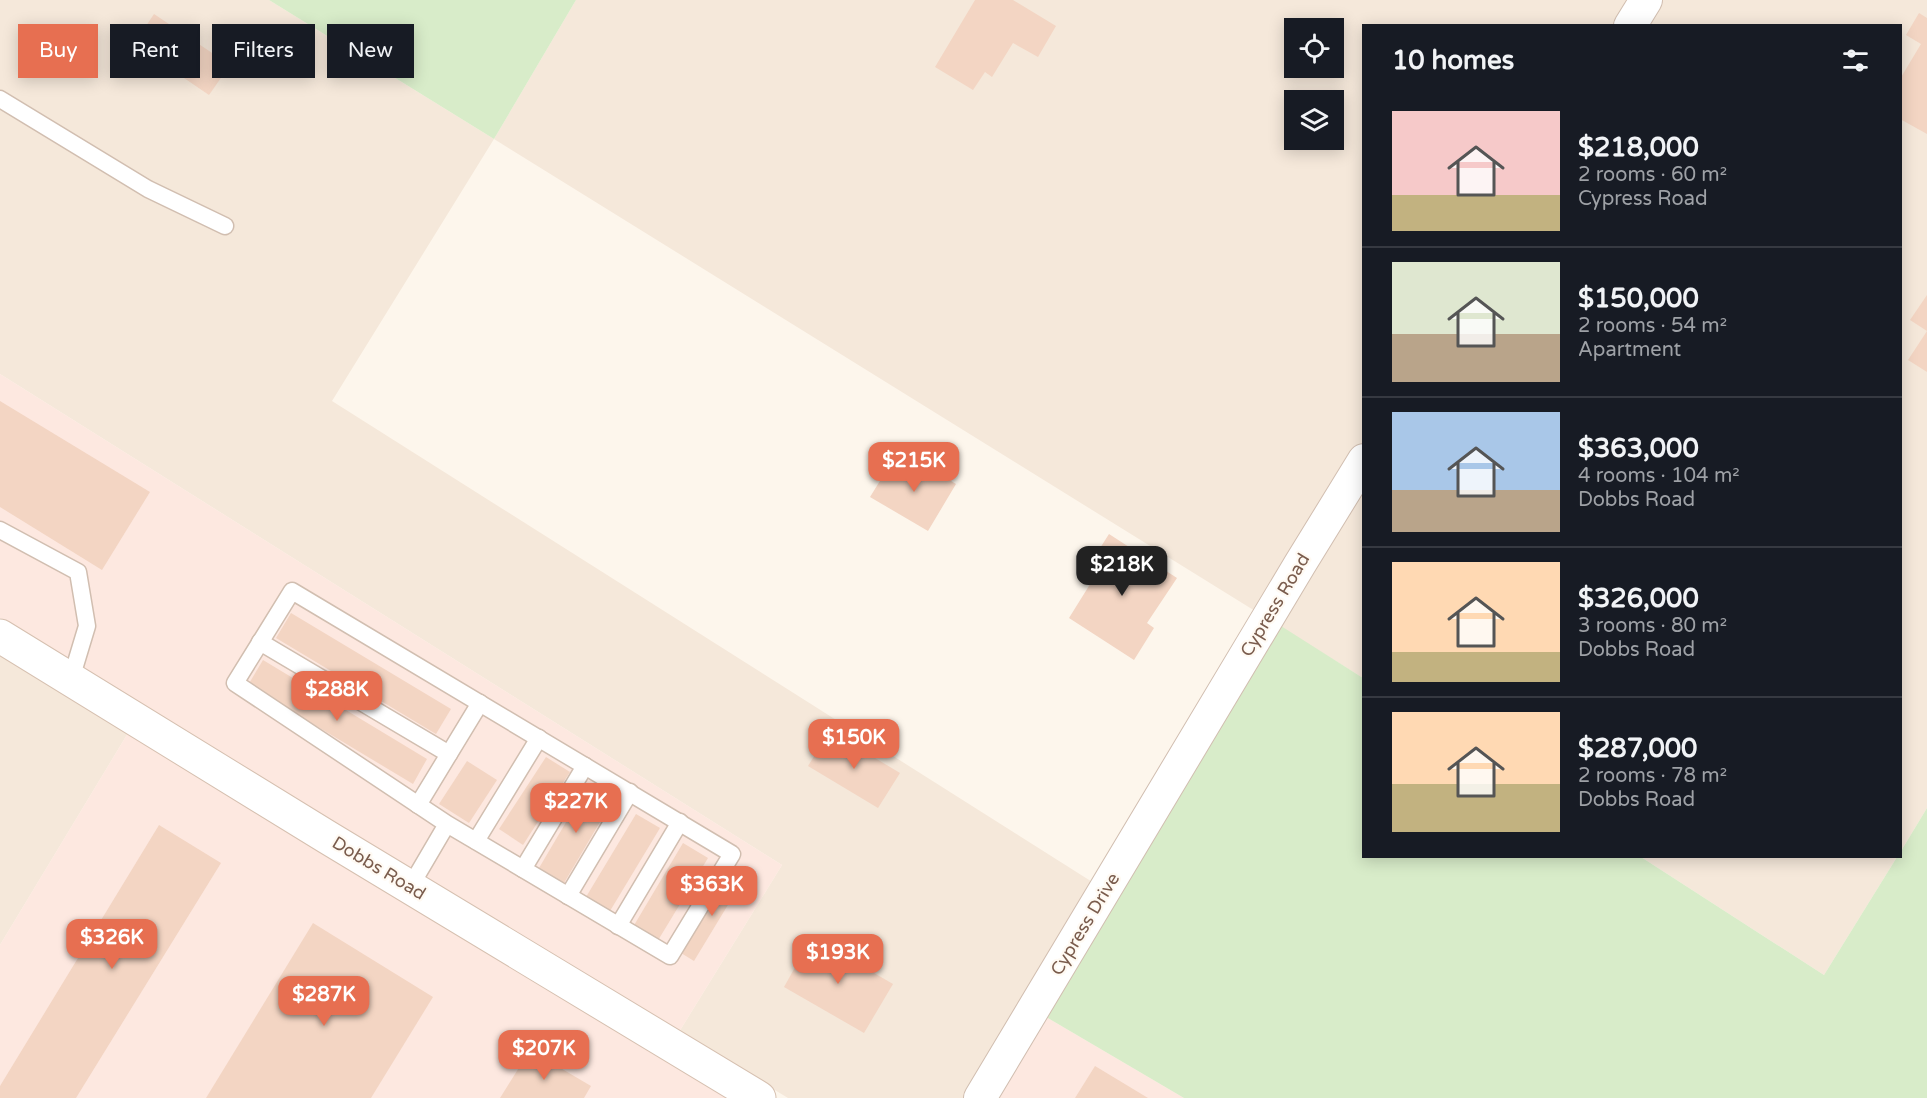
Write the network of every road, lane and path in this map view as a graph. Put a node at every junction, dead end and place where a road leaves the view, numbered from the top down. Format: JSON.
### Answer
{"nodes":[{"id":1,"x":1646,"y":0,"type":"edge"},
{"id":2,"x":1631,"y":24,"type":"edge"},
{"id":3,"x":0,"y":99,"type":"edge"},
{"id":4,"x":225,"y":226,"type":"dead end"},
{"id":5,"x":1362,"y":463,"type":"edge"},
{"id":6,"x":0,"y":530,"type":"edge"},
{"id":7,"x":0,"y":636,"type":"edge"},
{"id":8,"x":260,"y":642,"type":"junction"},
{"id":9,"x":71,"y":680,"type":"junction"},
{"id":10,"x":480,"y":703,"type":"junction"},
{"id":11,"x":539,"y":738,"type":"junction"},
{"id":12,"x":1189,"y":750,"type":"joint"},
{"id":13,"x":449,"y":754,"type":"junction"},
{"id":14,"x":585,"y":766,"type":"junction"},
{"id":15,"x":630,"y":792,"type":"junction"},
{"id":16,"x":418,"y":805,"type":"junction"},
{"id":17,"x":680,"y":822,"type":"junction"},
{"id":18,"x":447,"y":824,"type":"junction"},
{"id":19,"x":476,"y":841,"type":"junction"},
{"id":20,"x":523,"y":869,"type":"junction"},
{"id":21,"x":410,"y":887,"type":"junction"},
{"id":22,"x":568,"y":896,"type":"junction"},
{"id":23,"x":618,"y":926,"type":"junction"},
{"id":24,"x":759,"y":1098,"type":"edge"},
{"id":25,"x":980,"y":1098,"type":"edge"}],
"edges":[{"from":1,"to":2,"type":"street"},
{"from":3,"to":4,"type":"lane"},
{"from":5,"to":12,"type":"street","name":"Cypress Road"},
{"from":6,"to":9,"type":"lane"},
{"from":7,"to":9,"type":"street","name":"Dobbs Road"},
{"from":8,"to":10,"type":"lane"},
{"from":8,"to":13,"type":"lane"},
{"from":8,"to":16,"type":"lane"},
{"from":9,"to":21,"type":"street","name":"Dobbs Road"},
{"from":10,"to":11,"type":"lane"},
{"from":10,"to":13,"type":"lane"},
{"from":11,"to":14,"type":"lane"},
{"from":11,"to":19,"type":"lane"},
{"from":12,"to":25,"type":"street","name":"Cypress Drive"},
{"from":13,"to":16,"type":"lane"},
{"from":14,"to":15,"type":"lane"},
{"from":14,"to":20,"type":"lane"},
{"from":15,"to":17,"type":"lane"},
{"from":15,"to":22,"type":"lane"},
{"from":16,"to":18,"type":"lane"},
{"from":17,"to":23,"type":"lane"},
{"from":17,"to":23,"type":"lane"},
{"from":18,"to":19,"type":"lane"},
{"from":18,"to":21,"type":"lane"},
{"from":19,"to":20,"type":"lane"},
{"from":20,"to":22,"type":"lane"},
{"from":21,"to":24,"type":"street","name":"Dobbs Road"},
{"from":22,"to":23,"type":"lane"}]}
